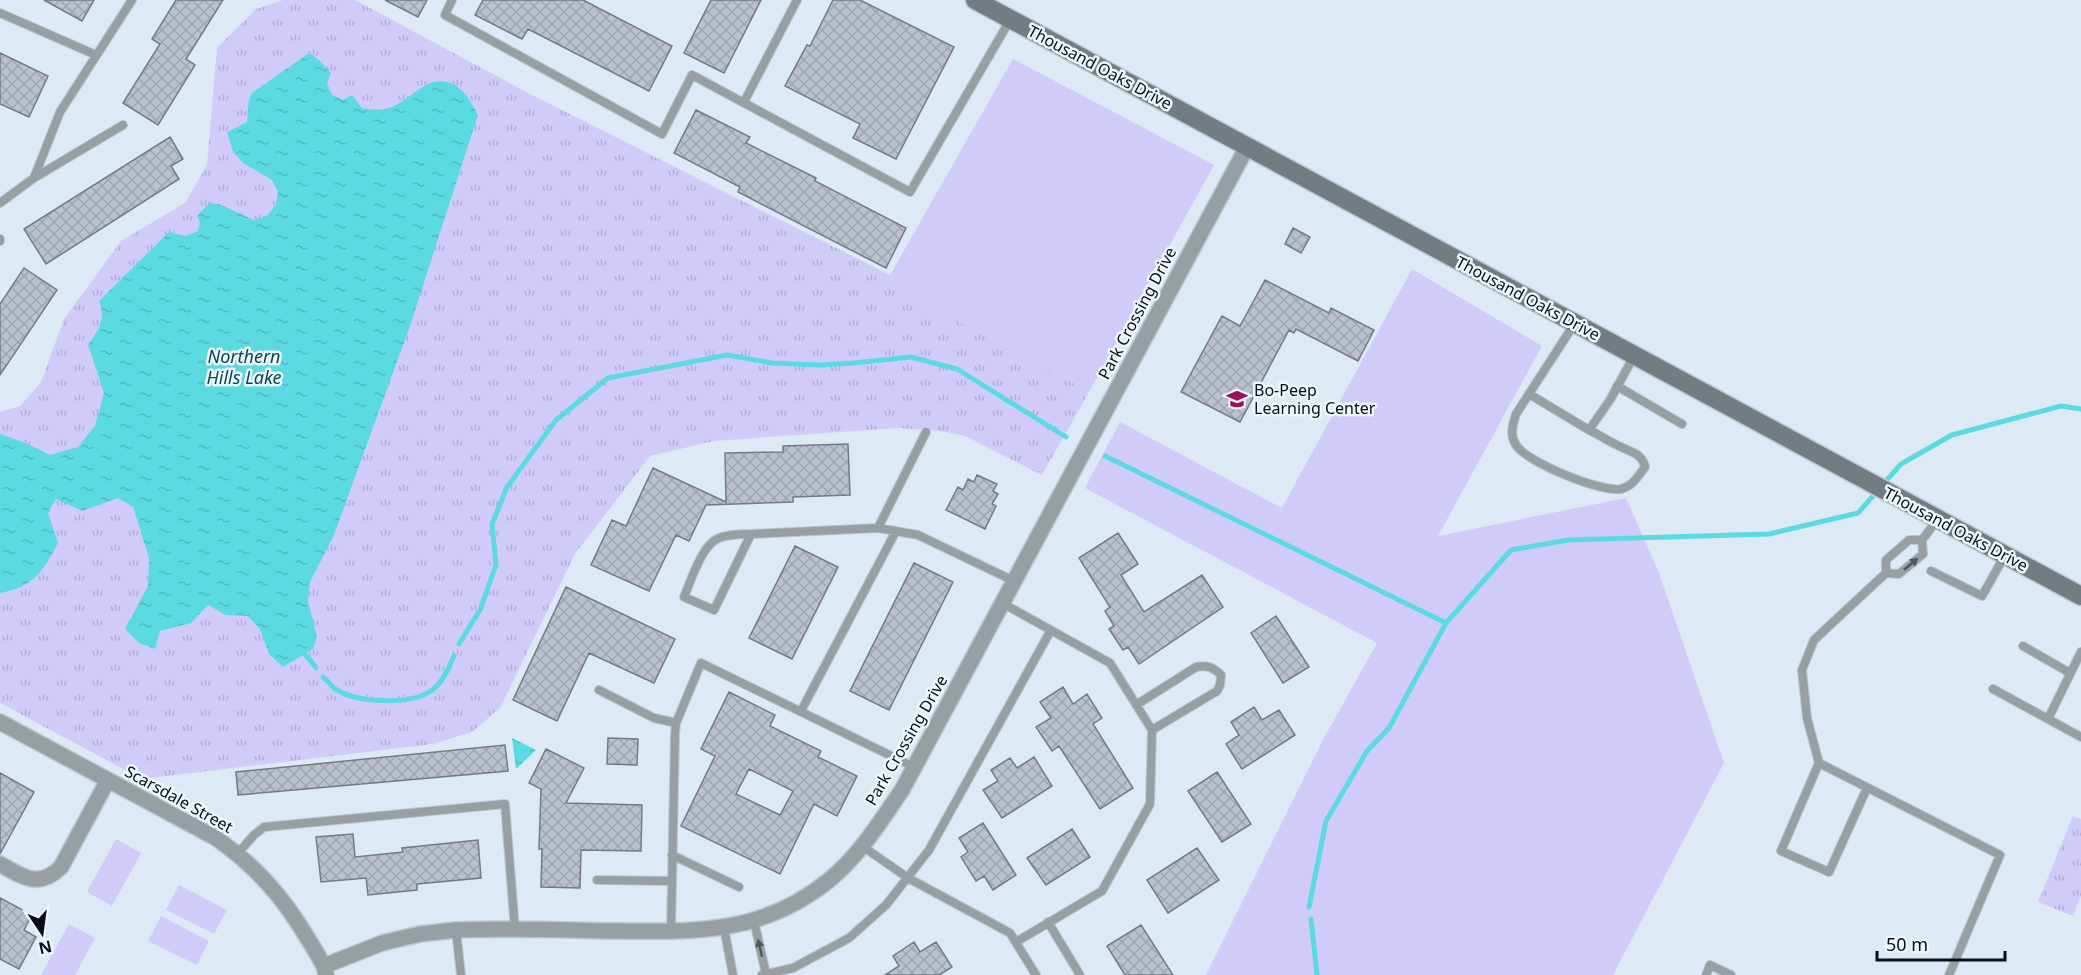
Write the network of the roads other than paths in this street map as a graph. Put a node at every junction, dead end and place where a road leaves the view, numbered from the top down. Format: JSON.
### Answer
{"nodes":[{"id":1,"x":132,"y":0,"type":"edge"},
{"id":2,"x":452,"y":0,"type":"edge"},
{"id":3,"x":797,"y":0,"type":"edge"},
{"id":4,"x":975,"y":0,"type":"edge"},
{"id":5,"x":0,"y":13,"type":"edge"},
{"id":6,"x":1011,"y":19,"type":"junction"},
{"id":7,"x":96,"y":55,"type":"junction"},
{"id":8,"x":744,"y":102,"type":"junction"},
{"id":9,"x":123,"y":126,"type":"dead end"},
{"id":10,"x":1247,"y":147,"type":"junction"},
{"id":11,"x":34,"y":178,"type":"junction"},
{"id":12,"x":0,"y":203,"type":"edge"},
{"id":13,"x":1575,"y":323,"type":"junction"},
{"id":14,"x":1634,"y":355,"type":"junction"},
{"id":15,"x":1617,"y":386,"type":"junction"},
{"id":16,"x":1529,"y":394,"type":"junction"},
{"id":17,"x":1682,"y":424,"type":"dead end"},
{"id":18,"x":1589,"y":430,"type":"junction"},
{"id":19,"x":926,"y":432,"type":"dead end"},
{"id":20,"x":1932,"y":516,"type":"junction"},
{"id":21,"x":878,"y":528,"type":"junction"},
{"id":22,"x":896,"y":531,"type":"junction"},
{"id":23,"x":751,"y":534,"type":"junction"},
{"id":24,"x":1922,"y":540,"type":"junction"},
{"id":25,"x":2006,"y":555,"type":"junction"},
{"id":26,"x":1931,"y":571,"type":"dead end"},
{"id":27,"x":1886,"y":573,"type":"junction"},
{"id":28,"x":1014,"y":581,"type":"junction"},
{"id":29,"x":2081,"y":596,"type":"edge"},
{"id":30,"x":1002,"y":603,"type":"junction"},
{"id":31,"x":1051,"y":630,"type":"junction"},
{"id":32,"x":2023,"y":646,"type":"dead end"},
{"id":33,"x":2081,"y":652,"type":"edge"},
{"id":34,"x":2070,"y":673,"type":"junction"},
{"id":35,"x":1993,"y":689,"type":"dead end"},
{"id":36,"x":599,"y":690,"type":"dead end"},
{"id":37,"x":1136,"y":705,"type":"junction"},
{"id":38,"x":801,"y":711,"type":"junction"},
{"id":39,"x":2048,"y":719,"type":"junction"},
{"id":40,"x":0,"y":722,"type":"edge"},
{"id":41,"x":676,"y":723,"type":"junction"},
{"id":42,"x":1152,"y":730,"type":"junction"},
{"id":43,"x":2081,"y":737,"type":"edge"},
{"id":44,"x":1819,"y":762,"type":"junction"},
{"id":45,"x":914,"y":767,"type":"junction"},
{"id":46,"x":108,"y":780,"type":"junction"},
{"id":47,"x":1868,"y":788,"type":"junction"},
{"id":48,"x":862,"y":846,"type":"junction"},
{"id":49,"x":238,"y":853,"type":"junction"},
{"id":50,"x":672,"y":855,"type":"junction"},
{"id":51,"x":0,"y":864,"type":"edge"},
{"id":52,"x":908,"y":878,"type":"junction"},
{"id":53,"x":597,"y":880,"type":"dead end"},
{"id":54,"x":672,"y":881,"type":"junction"},
{"id":55,"x":739,"y":887,"type":"dead end"},
{"id":56,"x":754,"y":921,"type":"junction"},
{"id":57,"x":1048,"y":922,"type":"junction"},
{"id":58,"x":724,"y":928,"type":"junction"},
{"id":59,"x":456,"y":930,"type":"junction"},
{"id":60,"x":514,"y":930,"type":"junction"},
{"id":61,"x":671,"y":932,"type":"junction"},
{"id":62,"x":1016,"y":942,"type":"junction"},
{"id":63,"x":325,"y":970,"type":"edge"},
{"id":64,"x":461,"y":975,"type":"edge"},
{"id":65,"x":733,"y":975,"type":"edge"},
{"id":66,"x":764,"y":975,"type":"edge"},
{"id":67,"x":1036,"y":975,"type":"edge"},
{"id":68,"x":1080,"y":975,"type":"edge"},
{"id":69,"x":1706,"y":975,"type":"edge"},
{"id":70,"x":1731,"y":975,"type":"edge"},
{"id":71,"x":1949,"y":975,"type":"edge"}],
"edges":[{"from":1,"to":7,"type":"lane"},
{"from":2,"to":8,"type":"lane"},
{"from":3,"to":8,"type":"lane"},
{"from":4,"to":6,"type":"main road","name":"Thousand Oaks Drive"},
{"from":5,"to":7,"type":"lane"},
{"from":6,"to":8,"type":"lane"},
{"from":6,"to":10,"type":"main road","name":"Thousand Oaks Drive"},
{"from":7,"to":11,"type":"lane"},
{"from":9,"to":11,"type":"lane"},
{"from":10,"to":13,"type":"main road","name":"Thousand Oaks Drive"},
{"from":10,"to":28,"type":"street","name":"Park Crossing Drive"},
{"from":11,"to":12,"type":"lane"},
{"from":13,"to":14,"type":"main road","name":"Thousand Oaks Drive"},
{"from":13,"to":16,"type":"lane"},
{"from":14,"to":15,"type":"lane"},
{"from":14,"to":20,"type":"main road","name":"Thousand Oaks Drive"},
{"from":15,"to":17,"type":"lane"},
{"from":15,"to":18,"type":"lane"},
{"from":16,"to":18,"type":"lane"},
{"from":16,"to":18,"type":"lane"},
{"from":19,"to":21,"type":"lane"},
{"from":20,"to":24,"type":"lane"},
{"from":20,"to":25,"type":"main road","name":"Thousand Oaks Drive"},
{"from":21,"to":22,"type":"lane"},
{"from":21,"to":23,"type":"lane"},
{"from":22,"to":28,"type":"lane"},
{"from":22,"to":38,"type":"lane"},
{"from":23,"to":23,"type":"lane"},
{"from":24,"to":27,"type":"lane"},
{"from":27,"to":24,"type":"lane","one_way":true},
{"from":25,"to":26,"type":"lane"},
{"from":25,"to":29,"type":"main road","name":"Thousand Oaks Drive"},
{"from":27,"to":44,"type":"lane"},
{"from":28,"to":30,"type":"street","name":"Park Crossing Drive"},
{"from":30,"to":31,"type":"lane"},
{"from":30,"to":45,"type":"street","name":"Park Crossing Drive"},
{"from":31,"to":37,"type":"lane"},
{"from":31,"to":52,"type":"lane"},
{"from":32,"to":34,"type":"lane"},
{"from":33,"to":34,"type":"lane"},
{"from":34,"to":39,"type":"lane"},
{"from":35,"to":39,"type":"lane"},
{"from":36,"to":41,"type":"lane"},
{"from":37,"to":42,"type":"lane"},
{"from":37,"to":42,"type":"lane"},
{"from":38,"to":41,"type":"lane"},
{"from":38,"to":45,"type":"lane"},
{"from":39,"to":43,"type":"lane"},
{"from":40,"to":46,"type":"street","name":"Scarsdale Street"},
{"from":41,"to":50,"type":"lane"},
{"from":42,"to":57,"type":"lane"},
{"from":44,"to":47,"type":"lane"},
{"from":44,"to":47,"type":"lane"},
{"from":45,"to":48,"type":"street","name":"Park Crossing Drive"},
{"from":46,"to":49,"type":"street","name":"Scarsdale Street"},
{"from":46,"to":51,"type":"street"},
{"from":47,"to":71,"type":"lane"},
{"from":48,"to":52,"type":"lane"},
{"from":48,"to":56,"type":"street","name":"Park Crossing Drive"},
{"from":49,"to":60,"type":"lane"},
{"from":49,"to":63,"type":"street","name":"Scarsdale Street"},
{"from":50,"to":54,"type":"lane"},
{"from":50,"to":55,"type":"lane"},
{"from":52,"to":62,"type":"lane"},
{"from":52,"to":66,"type":"lane"},
{"from":53,"to":54,"type":"lane"},
{"from":54,"to":61,"type":"lane"},
{"from":56,"to":58,"type":"street","name":"Park Crossing Drive"},
{"from":66,"to":56,"type":"lane","one_way":true},
{"from":57,"to":62,"type":"lane"},
{"from":57,"to":68,"type":"lane"},
{"from":58,"to":61,"type":"street","name":"Park Crossing Drive"},
{"from":58,"to":65,"type":"lane"},
{"from":59,"to":60,"type":"street","name":"Park Crossing Drive"},
{"from":59,"to":63,"type":"street","name":"Park Crossing Drive"},
{"from":59,"to":64,"type":"lane"},
{"from":60,"to":61,"type":"street","name":"Park Crossing Drive"},
{"from":62,"to":67,"type":"lane"},
{"from":69,"to":70,"type":"lane"}]}
